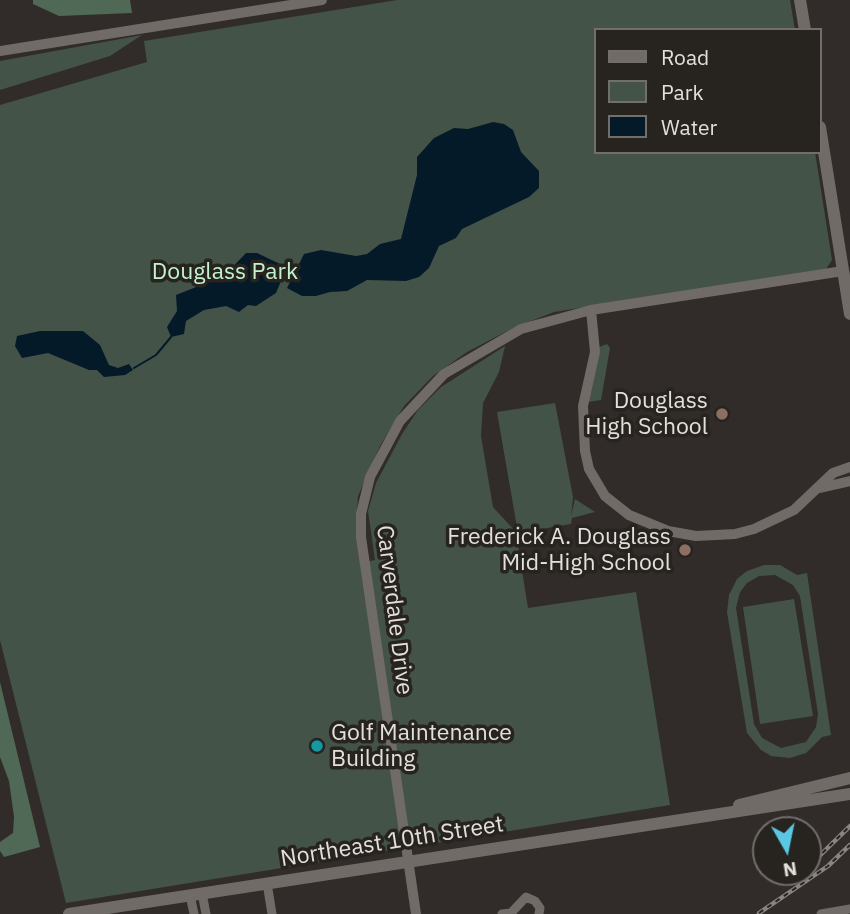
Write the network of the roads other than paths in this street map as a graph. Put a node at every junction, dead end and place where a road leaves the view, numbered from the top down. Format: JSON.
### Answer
{"nodes":[{"id":1,"x":322,"y":0,"type":"edge"},
{"id":2,"x":800,"y":0,"type":"edge"},
{"id":3,"x":805,"y":28,"type":"edge"},
{"id":4,"x":0,"y":51,"type":"edge"},
{"id":5,"x":822,"y":140,"type":"edge"},
{"id":6,"x":843,"y":271,"type":"junction"},
{"id":7,"x":592,"y":310,"type":"junction"},
{"id":8,"x":850,"y":314,"type":"edge"},
{"id":9,"x":850,"y":467,"type":"edge"},
{"id":10,"x":850,"y":481,"type":"edge"},
{"id":11,"x":820,"y":488,"type":"junction"},
{"id":12,"x":850,"y":778,"type":"edge"},
{"id":13,"x":850,"y":794,"type":"edge"},
{"id":14,"x":722,"y":811,"type":"junction"},
{"id":15,"x":408,"y":861,"type":"junction"},
{"id":16,"x":267,"y":883,"type":"junction"},
{"id":17,"x":196,"y":894,"type":"junction"},
{"id":18,"x":850,"y":909,"type":"edge"},
{"id":19,"x":506,"y":913,"type":"edge"},
{"id":20,"x":69,"y":914,"type":"edge"},
{"id":21,"x":194,"y":914,"type":"edge"},
{"id":22,"x":205,"y":914,"type":"edge"},
{"id":23,"x":272,"y":914,"type":"edge"},
{"id":24,"x":416,"y":914,"type":"edge"},
{"id":25,"x":524,"y":914,"type":"edge"},
{"id":26,"x":539,"y":914,"type":"edge"},
{"id":27,"x":821,"y":914,"type":"edge"}],
"edges":[{"from":1,"to":4,"type":"street"},
{"from":2,"to":3,"type":"main road"},
{"from":5,"to":6,"type":"main road"},
{"from":6,"to":7,"type":"street","name":"Carverdale Drive"},
{"from":6,"to":8,"type":"main road"},
{"from":7,"to":11,"type":"street"},
{"from":7,"to":15,"type":"street","name":"Carverdale Drive"},
{"from":9,"to":11,"type":"street"},
{"from":10,"to":11,"type":"street"},
{"from":12,"to":14,"type":"main road","name":"Northeast 10th Street"},
{"from":13,"to":14,"type":"main road","name":"Northeast 10th Street"},
{"from":14,"to":15,"type":"main road","name":"Northeast 10th Street"},
{"from":15,"to":16,"type":"main road","name":"Northeast 10th Street"},
{"from":15,"to":24,"type":"street","name":"Carverdale Drive"},
{"from":16,"to":17,"type":"main road","name":"Northeast 10th Street"},
{"from":16,"to":23,"type":"street"},
{"from":17,"to":20,"type":"main road","name":"Northeast 10th Street"},
{"from":17,"to":21,"type":"street"},
{"from":17,"to":22,"type":"street"},
{"from":18,"to":27,"type":"street"},
{"from":19,"to":25,"type":"street"},
{"from":19,"to":26,"type":"street"}]}
